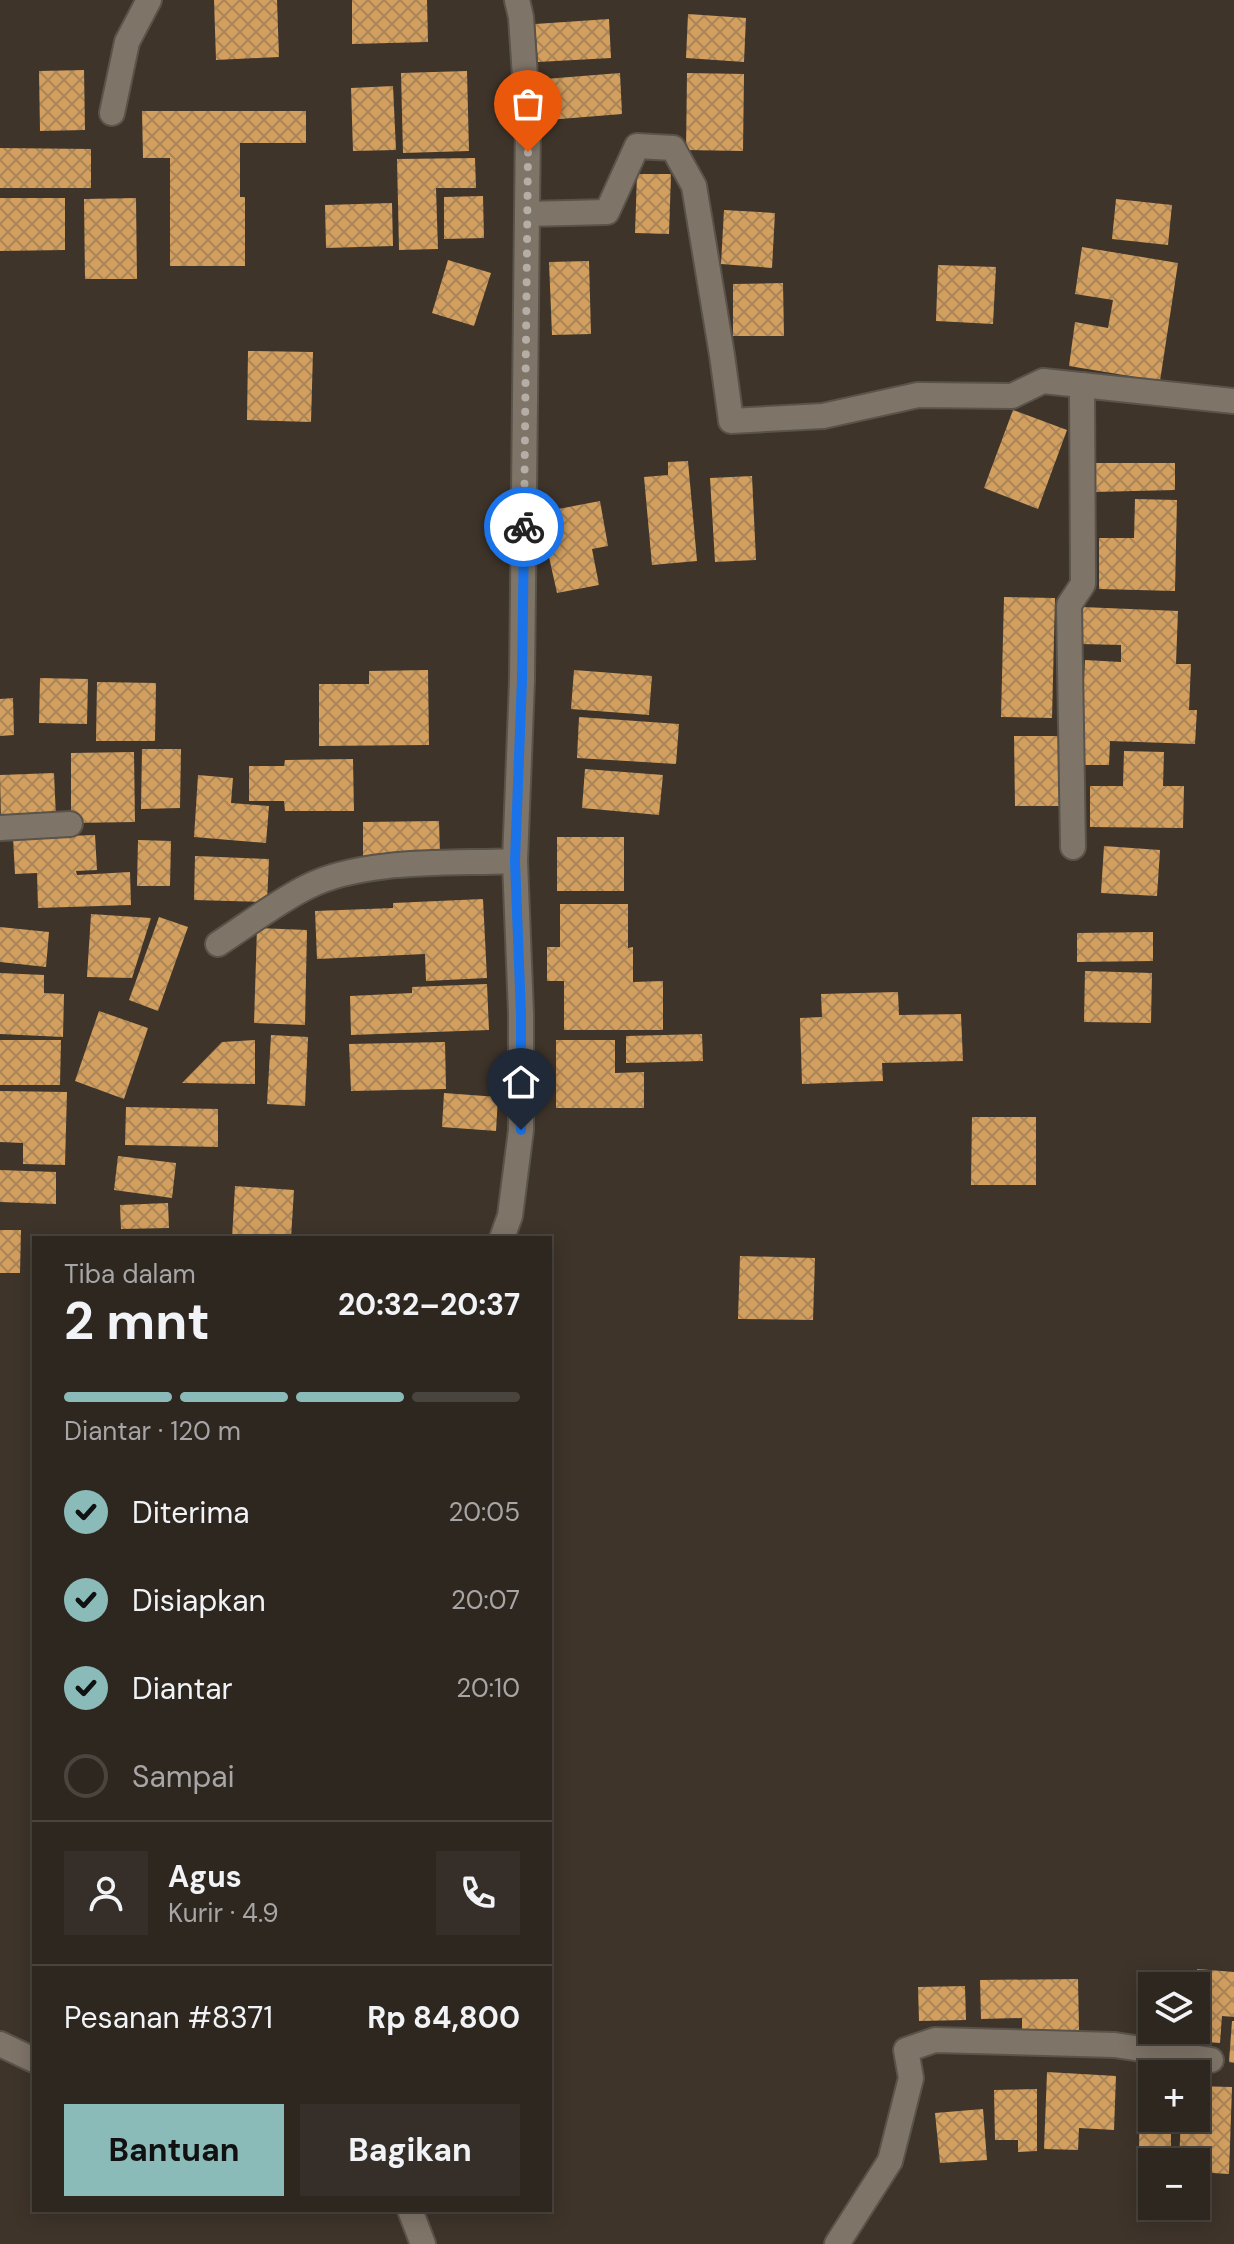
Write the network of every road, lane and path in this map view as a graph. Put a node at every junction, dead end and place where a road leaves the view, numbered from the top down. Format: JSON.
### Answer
{"nodes":[{"id":1,"x":149,"y":0,"type":"edge"},
{"id":2,"x":517,"y":0,"type":"edge"},
{"id":3,"x":112,"y":113,"type":"dead end"},
{"id":4,"x":527,"y":214,"type":"junction"},
{"id":5,"x":1082,"y":385,"type":"junction"},
{"id":6,"x":1234,"y":401,"type":"edge"},
{"id":7,"x":70,"y":824,"type":"dead end"},
{"id":8,"x":0,"y":828,"type":"edge"},
{"id":9,"x":1073,"y":847,"type":"dead end"},
{"id":10,"x":515,"y":861,"type":"junction"},
{"id":11,"x":218,"y":944,"type":"dead end"},
{"id":12,"x":503,"y":1236,"type":"edge"},
{"id":13,"x":0,"y":2044,"type":"edge"},
{"id":14,"x":32,"y":2059,"type":"edge"},
{"id":15,"x":1211,"y":2060,"type":"dead end"},
{"id":16,"x":411,"y":2212,"type":"edge"},
{"id":17,"x":423,"y":2244,"type":"edge"},
{"id":18,"x":837,"y":2244,"type":"edge"}],
"edges":[{"from":1,"to":3,"type":"street"},
{"from":2,"to":4,"type":"street"},
{"from":4,"to":5,"type":"street"},
{"from":4,"to":10,"type":"street"},
{"from":5,"to":6,"type":"street"},
{"from":5,"to":9,"type":"street"},
{"from":7,"to":8,"type":"street"},
{"from":10,"to":11,"type":"street"},
{"from":10,"to":12,"type":"street"},
{"from":13,"to":14,"type":"street"},
{"from":15,"to":18,"type":"street"},
{"from":16,"to":17,"type":"street"}]}
